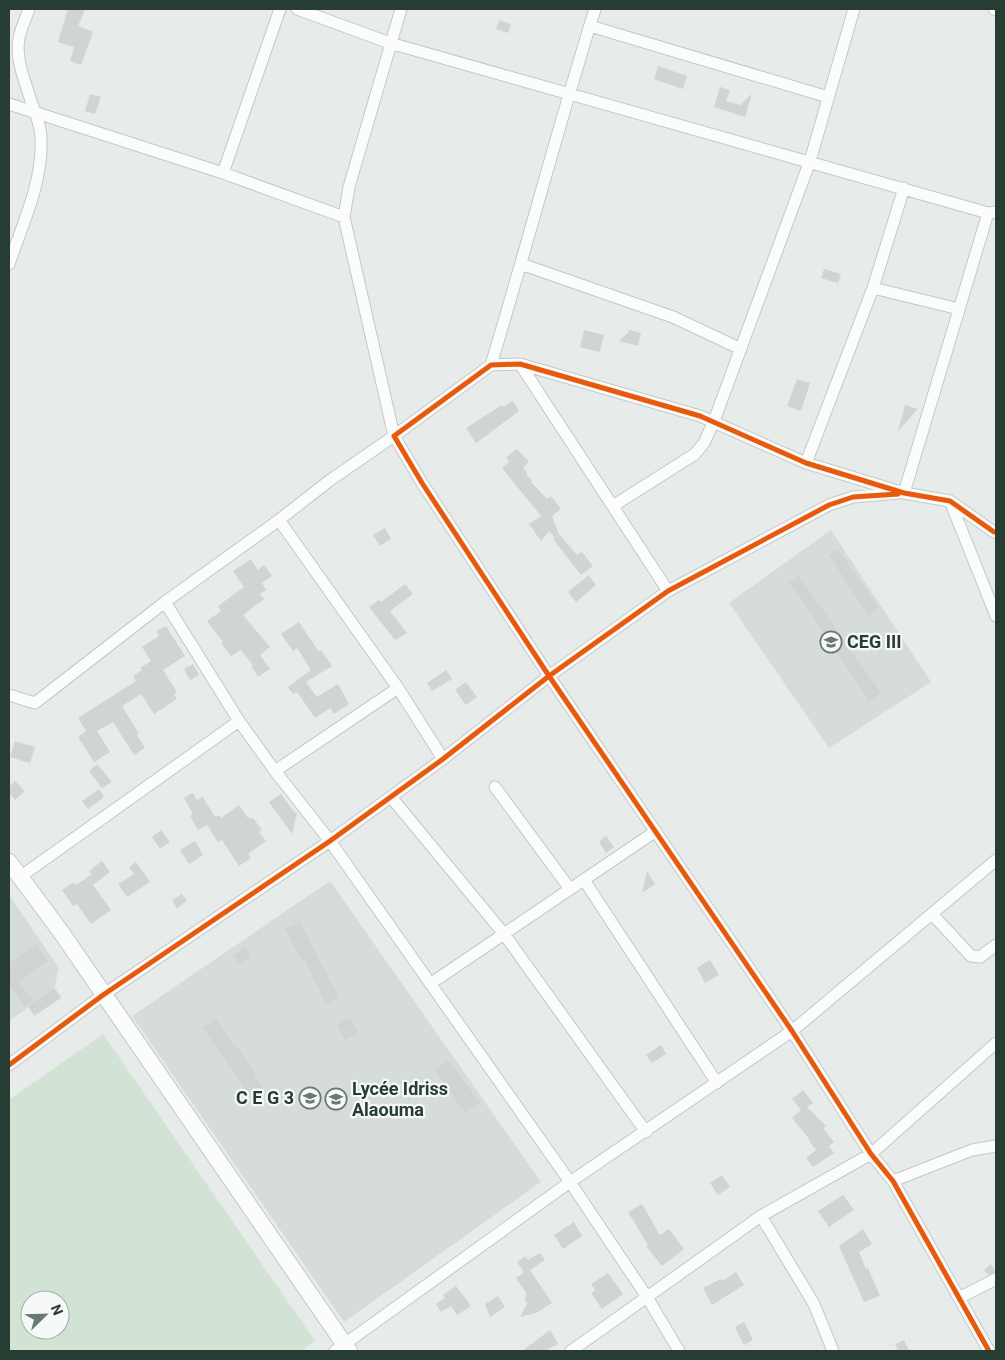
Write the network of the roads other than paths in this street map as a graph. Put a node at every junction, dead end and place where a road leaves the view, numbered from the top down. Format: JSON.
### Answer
{"nodes":[{"id":1,"x":29,"y":9,"type":"edge"},
{"id":2,"x":280,"y":9,"type":"edge"},
{"id":3,"x":297,"y":9,"type":"edge"},
{"id":4,"x":401,"y":9,"type":"edge"},
{"id":5,"x":595,"y":9,"type":"edge"},
{"id":6,"x":854,"y":9,"type":"edge"},
{"id":7,"x":590,"y":26,"type":"junction"},
{"id":8,"x":390,"y":43,"type":"junction"},
{"id":9,"x":568,"y":94,"type":"junction"},
{"id":10,"x":828,"y":97,"type":"junction"},
{"id":11,"x":9,"y":104,"type":"edge"},
{"id":12,"x":36,"y":112,"type":"junction"},
{"id":13,"x":810,"y":161,"type":"junction"},
{"id":14,"x":223,"y":172,"type":"junction"},
{"id":15,"x":904,"y":188,"type":"junction"},
{"id":16,"x":992,"y":212,"type":"edge"},
{"id":17,"x":344,"y":217,"type":"junction"},
{"id":18,"x":9,"y":264,"type":"edge"},
{"id":19,"x":522,"y":264,"type":"junction"},
{"id":20,"x":873,"y":288,"type":"junction"},
{"id":21,"x":959,"y":309,"type":"junction"},
{"id":22,"x":741,"y":349,"type":"junction"},
{"id":23,"x":520,"y":364,"type":"junction"},
{"id":24,"x":491,"y":365,"type":"junction"},
{"id":25,"x":714,"y":421,"type":"junction"},
{"id":26,"x":394,"y":436,"type":"junction"},
{"id":27,"x":806,"y":463,"type":"junction"},
{"id":28,"x":904,"y":493,"type":"junction"},
{"id":29,"x":950,"y":501,"type":"junction"},
{"id":30,"x":613,"y":506,"type":"junction"},
{"id":31,"x":279,"y":520,"type":"junction"},
{"id":32,"x":996,"y":532,"type":"edge"},
{"id":33,"x":668,"y":591,"type":"junction"},
{"id":34,"x":165,"y":602,"type":"junction"},
{"id":35,"x":996,"y":616,"type":"edge"},
{"id":36,"x":549,"y":676,"type":"junction"},
{"id":37,"x":398,"y":688,"type":"junction"},
{"id":38,"x":9,"y":695,"type":"edge"},
{"id":39,"x":240,"y":721,"type":"junction"},
{"id":40,"x":443,"y":759,"type":"junction"},
{"id":41,"x":275,"y":772,"type":"junction"},
{"id":42,"x":495,"y":787,"type":"dead end"},
{"id":43,"x":391,"y":796,"type":"junction"},
{"id":44,"x":656,"y":832,"type":"junction"},
{"id":45,"x":330,"y":841,"type":"junction"},
{"id":46,"x":996,"y":860,"type":"edge"},
{"id":47,"x":9,"y":862,"type":"edge"},
{"id":48,"x":20,"y":877,"type":"junction"},
{"id":49,"x":584,"y":880,"type":"junction"},
{"id":50,"x":570,"y":889,"type":"junction"},
{"id":51,"x":932,"y":914,"type":"junction"},
{"id":52,"x":504,"y":934,"type":"junction"},
{"id":53,"x":996,"y":945,"type":"edge"},
{"id":54,"x":430,"y":984,"type":"junction"},
{"id":55,"x":103,"y":995,"type":"junction"},
{"id":56,"x":792,"y":1031,"type":"junction"},
{"id":57,"x":996,"y":1043,"type":"edge"},
{"id":58,"x":9,"y":1065,"type":"edge"},
{"id":59,"x":717,"y":1083,"type":"junction"},
{"id":60,"x":646,"y":1132,"type":"junction"},
{"id":61,"x":996,"y":1146,"type":"edge"},
{"id":62,"x":871,"y":1154,"type":"junction"},
{"id":63,"x":893,"y":1181,"type":"junction"},
{"id":64,"x":570,"y":1182,"type":"junction"},
{"id":65,"x":761,"y":1216,"type":"junction"},
{"id":66,"x":996,"y":1280,"type":"edge"},
{"id":67,"x":647,"y":1297,"type":"junction"},
{"id":68,"x":959,"y":1298,"type":"junction"},
{"id":69,"x":343,"y":1349,"type":"edge"},
{"id":70,"x":570,"y":1351,"type":"edge"},
{"id":71,"x":679,"y":1351,"type":"edge"},
{"id":72,"x":833,"y":1351,"type":"edge"},
{"id":73,"x":989,"y":1351,"type":"edge"}],
"edges":[{"from":1,"to":12,"type":"street"},
{"from":2,"to":14,"type":"street"},
{"from":3,"to":8,"type":"street"},
{"from":4,"to":8,"type":"street"},
{"from":5,"to":7,"type":"street"},
{"from":6,"to":10,"type":"street"},
{"from":7,"to":9,"type":"street"},
{"from":7,"to":10,"type":"street"},
{"from":8,"to":9,"type":"street"},
{"from":8,"to":17,"type":"street"},
{"from":9,"to":13,"type":"street"},
{"from":9,"to":19,"type":"street"},
{"from":10,"to":13,"type":"street"},
{"from":11,"to":12,"type":"street"},
{"from":12,"to":14,"type":"street"},
{"from":12,"to":18,"type":"street"},
{"from":13,"to":15,"type":"street"},
{"from":13,"to":22,"type":"street"},
{"from":14,"to":17,"type":"street"},
{"from":15,"to":16,"type":"street"},
{"from":15,"to":20,"type":"street"},
{"from":16,"to":21,"type":"street"},
{"from":17,"to":26,"type":"street"},
{"from":19,"to":22,"type":"street"},
{"from":19,"to":24,"type":"street"},
{"from":20,"to":21,"type":"street"},
{"from":20,"to":27,"type":"street"},
{"from":21,"to":28,"type":"street"},
{"from":22,"to":25,"type":"street"},
{"from":23,"to":24,"type":"street"},
{"from":23,"to":25,"type":"street"},
{"from":23,"to":30,"type":"street"},
{"from":24,"to":26,"type":"street"},
{"from":25,"to":27,"type":"street"},
{"from":25,"to":30,"type":"street"},
{"from":26,"to":31,"type":"street"},
{"from":26,"to":36,"type":"street"},
{"from":27,"to":28,"type":"street"},
{"from":28,"to":29,"type":"street"},
{"from":28,"to":33,"type":"street"},
{"from":29,"to":32,"type":"street"},
{"from":29,"to":35,"type":"street"},
{"from":30,"to":33,"type":"street"},
{"from":31,"to":34,"type":"street"},
{"from":31,"to":37,"type":"street"},
{"from":33,"to":36,"type":"street"},
{"from":34,"to":38,"type":"street"},
{"from":34,"to":39,"type":"street"},
{"from":36,"to":40,"type":"street"},
{"from":36,"to":44,"type":"street"},
{"from":37,"to":40,"type":"street"},
{"from":37,"to":41,"type":"street"},
{"from":39,"to":41,"type":"street"},
{"from":39,"to":48,"type":"street"},
{"from":40,"to":43,"type":"street"},
{"from":41,"to":45,"type":"street"},
{"from":42,"to":50,"type":"street"},
{"from":43,"to":45,"type":"street"},
{"from":43,"to":52,"type":"street"},
{"from":44,"to":49,"type":"street"},
{"from":44,"to":56,"type":"street"},
{"from":45,"to":54,"type":"street"},
{"from":45,"to":55,"type":"street"},
{"from":46,"to":51,"type":"street"},
{"from":47,"to":48,"type":"street"},
{"from":48,"to":55,"type":"street"},
{"from":49,"to":50,"type":"street"},
{"from":49,"to":59,"type":"street"},
{"from":50,"to":52,"type":"street"},
{"from":51,"to":53,"type":"street"},
{"from":51,"to":56,"type":"street"},
{"from":52,"to":54,"type":"street"},
{"from":52,"to":60,"type":"street"},
{"from":54,"to":64,"type":"street"},
{"from":55,"to":58,"type":"street"},
{"from":55,"to":69,"type":"street"},
{"from":56,"to":59,"type":"street"},
{"from":56,"to":62,"type":"street"},
{"from":57,"to":62,"type":"street"},
{"from":59,"to":60,"type":"street"},
{"from":60,"to":64,"type":"street"},
{"from":61,"to":63,"type":"street"},
{"from":62,"to":63,"type":"street"},
{"from":62,"to":65,"type":"street"},
{"from":63,"to":68,"type":"street"},
{"from":64,"to":67,"type":"street"},
{"from":64,"to":69,"type":"street"},
{"from":65,"to":67,"type":"street"},
{"from":65,"to":72,"type":"street"},
{"from":66,"to":68,"type":"street"},
{"from":67,"to":70,"type":"street"},
{"from":67,"to":71,"type":"street"},
{"from":68,"to":73,"type":"street"}]}
